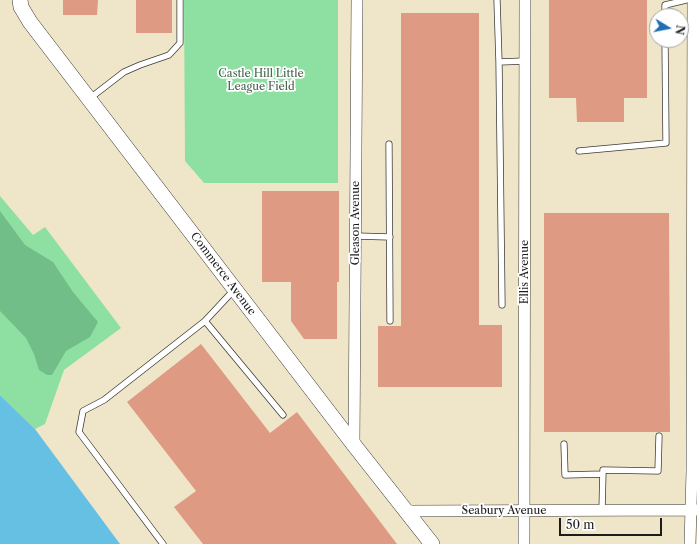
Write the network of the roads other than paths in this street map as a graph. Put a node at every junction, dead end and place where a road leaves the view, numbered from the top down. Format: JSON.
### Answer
{"nodes":[{"id":1,"x":20,"y":0,"type":"edge"},
{"id":2,"x":180,"y":0,"type":"edge"},
{"id":3,"x":357,"y":0,"type":"edge"},
{"id":4,"x":497,"y":0,"type":"edge"},
{"id":5,"x":525,"y":0,"type":"edge"},
{"id":6,"x":686,"y":0,"type":"edge"},
{"id":7,"x":693,"y":0,"type":"edge"},
{"id":8,"x":664,"y":8,"type":"edge"},
{"id":9,"x":665,"y":48,"type":"edge"},
{"id":10,"x":525,"y":61,"type":"junction"},
{"id":11,"x":499,"y":62,"type":"junction"},
{"id":12,"x":89,"y":99,"type":"junction"},
{"id":13,"x":389,"y":144,"type":"dead end"},
{"id":14,"x":579,"y":151,"type":"dead end"},
{"id":15,"x":356,"y":236,"type":"junction"},
{"id":16,"x":390,"y":236,"type":"junction"},
{"id":17,"x":235,"y":290,"type":"junction"},
{"id":18,"x":502,"y":305,"type":"dead end"},
{"id":19,"x":205,"y":321,"type":"junction"},
{"id":20,"x":390,"y":321,"type":"dead end"},
{"id":21,"x":283,"y":415,"type":"dead end"},
{"id":22,"x":659,"y":436,"type":"dead end"},
{"id":23,"x":564,"y":444,"type":"dead end"},
{"id":24,"x":354,"y":445,"type":"junction"},
{"id":25,"x":694,"y":471,"type":"edge"},
{"id":26,"x":603,"y":474,"type":"junction"},
{"id":27,"x":602,"y":510,"type":"junction"},
{"id":28,"x":694,"y":510,"type":"edge"},
{"id":29,"x":407,"y":511,"type":"junction"},
{"id":30,"x":525,"y":511,"type":"junction"},
{"id":31,"x":163,"y":544,"type":"edge"},
{"id":32,"x":432,"y":544,"type":"edge"},
{"id":33,"x":524,"y":544,"type":"edge"},
{"id":34,"x":690,"y":544,"type":"edge"}],
"edges":[{"from":1,"to":12,"type":"main road","name":"Commerce Avenue"},
{"from":2,"to":12,"type":"lane"},
{"from":3,"to":15,"type":"street","name":"Gleason Avenue"},
{"from":4,"to":11,"type":"lane"},
{"from":5,"to":10,"type":"street","name":"Ellis Avenue"},
{"from":6,"to":8,"type":"lane"},
{"from":7,"to":25,"type":"street"},
{"from":9,"to":14,"type":"lane"},
{"from":10,"to":11,"type":"lane"},
{"from":10,"to":30,"type":"street","name":"Ellis Avenue"},
{"from":11,"to":18,"type":"lane"},
{"from":12,"to":17,"type":"main road","name":"Commerce Avenue"},
{"from":13,"to":16,"type":"lane"},
{"from":15,"to":16,"type":"lane"},
{"from":15,"to":24,"type":"street","name":"Gleason Avenue"},
{"from":16,"to":20,"type":"lane"},
{"from":17,"to":19,"type":"lane"},
{"from":17,"to":24,"type":"main road","name":"Commerce Avenue"},
{"from":19,"to":21,"type":"lane"},
{"from":19,"to":31,"type":"lane"},
{"from":22,"to":26,"type":"lane"},
{"from":23,"to":26,"type":"lane"},
{"from":24,"to":29,"type":"main road","name":"Commerce Avenue"},
{"from":25,"to":28,"type":"street"},
{"from":26,"to":27,"type":"lane"},
{"from":27,"to":28,"type":"street","name":"Seabury Avenue"},
{"from":27,"to":30,"type":"street","name":"Seabury Avenue"},
{"from":28,"to":34,"type":"street"},
{"from":29,"to":30,"type":"street","name":"Seabury Avenue"},
{"from":29,"to":32,"type":"main road","name":"Commerce Avenue"},
{"from":30,"to":33,"type":"street","name":"Ellis Avenue"}]}
